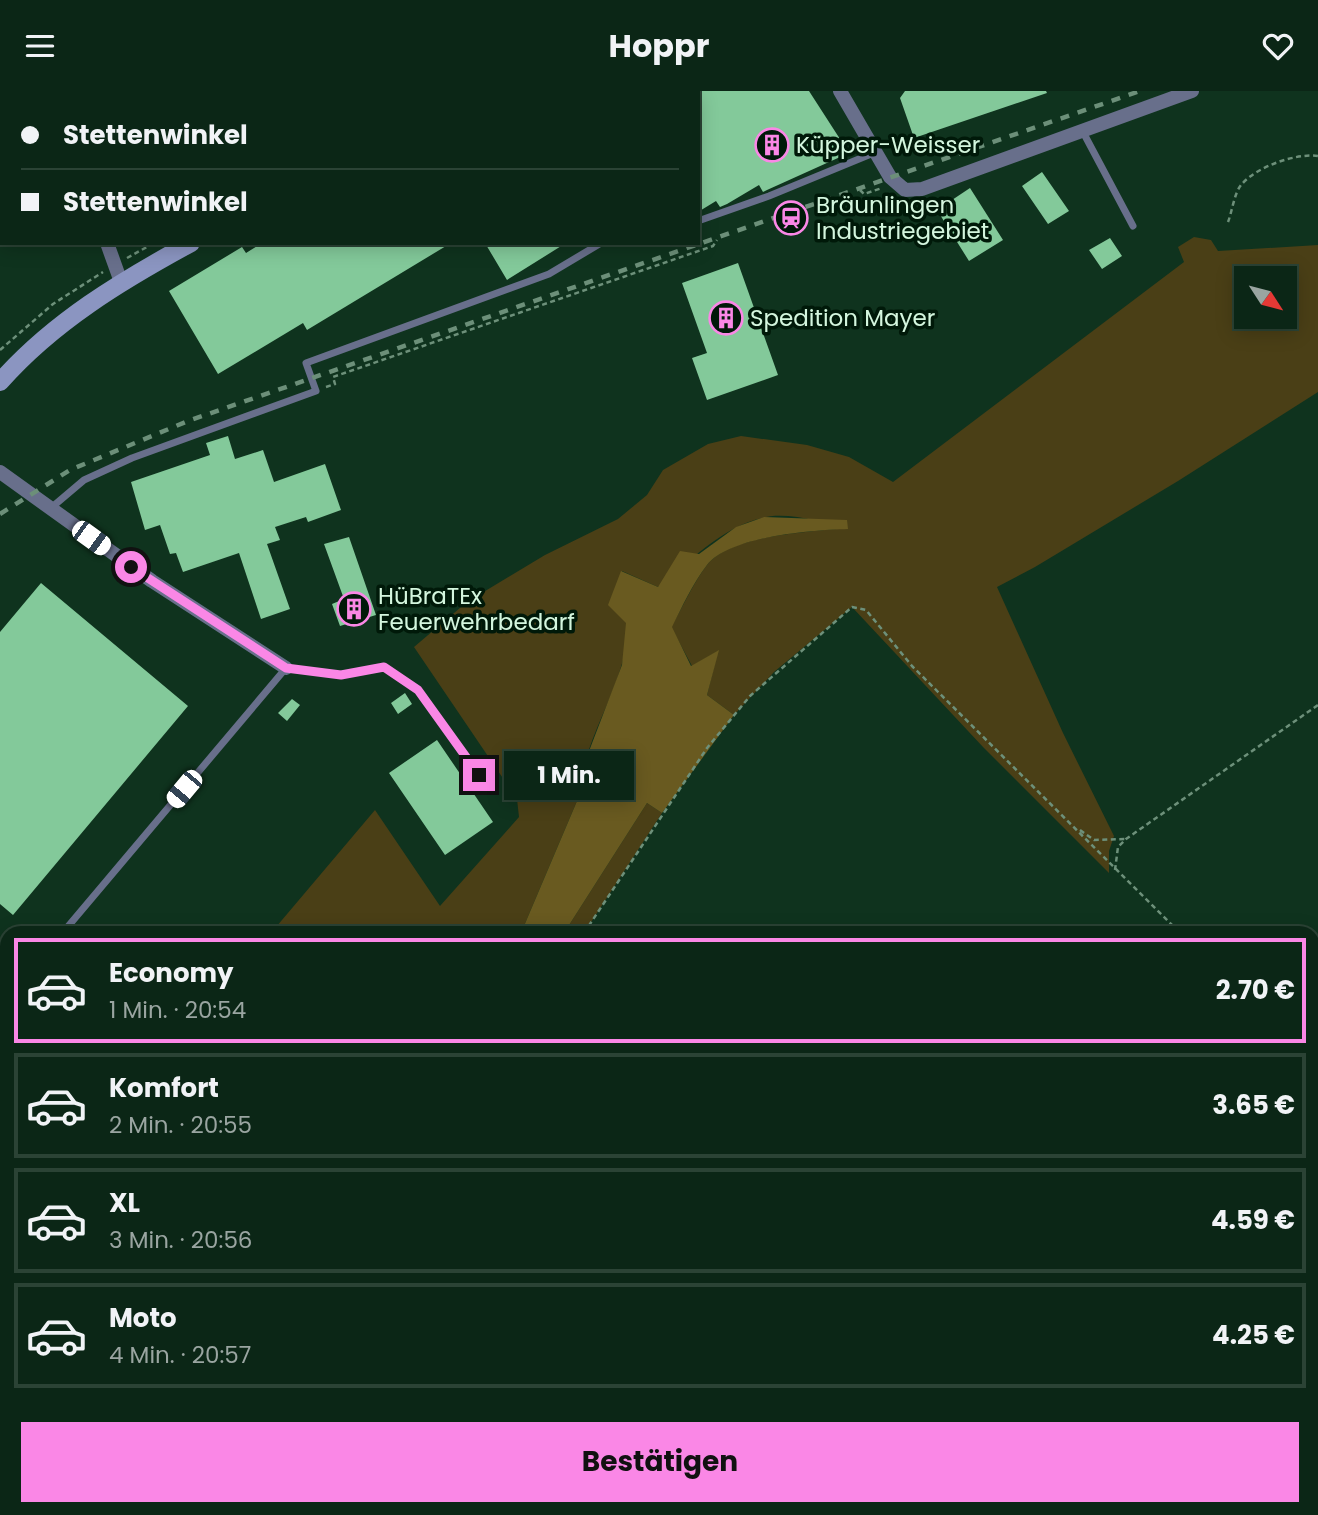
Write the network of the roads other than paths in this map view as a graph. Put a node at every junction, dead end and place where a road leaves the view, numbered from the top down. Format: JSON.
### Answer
{"nodes":[{"id":1,"x":840,"y":91,"type":"edge"},
{"id":2,"x":1192,"y":91,"type":"edge"},
{"id":3,"x":1083,"y":132,"type":"junction"},
{"id":4,"x":876,"y":152,"type":"junction"},
{"id":5,"x":700,"y":220,"type":"edge"},
{"id":6,"x":1133,"y":226,"type":"dead end"},
{"id":7,"x":108,"y":245,"type":"edge"},
{"id":8,"x":187,"y":245,"type":"edge"},
{"id":9,"x":598,"y":245,"type":"edge"},
{"id":10,"x":121,"y":282,"type":"junction"},
{"id":11,"x":0,"y":382,"type":"edge"},
{"id":12,"x":0,"y":472,"type":"edge"},
{"id":13,"x":50,"y":508,"type":"junction"},
{"id":14,"x":286,"y":668,"type":"junction"},
{"id":15,"x":479,"y":775,"type":"dead end"},
{"id":16,"x":68,"y":926,"type":"edge"}],
"edges":[{"from":1,"to":4,"type":"street"},
{"from":2,"to":3,"type":"street"},
{"from":3,"to":4,"type":"street"},
{"from":3,"to":6,"type":"lane"},
{"from":4,"to":5,"type":"lane"},
{"from":7,"to":10,"type":"street"},
{"from":8,"to":10,"type":"main road"},
{"from":9,"to":13,"type":"lane"},
{"from":10,"to":11,"type":"main road"},
{"from":12,"to":13,"type":"street"},
{"from":13,"to":14,"type":"street"},
{"from":14,"to":15,"type":"lane"},
{"from":14,"to":16,"type":"lane"}]}
